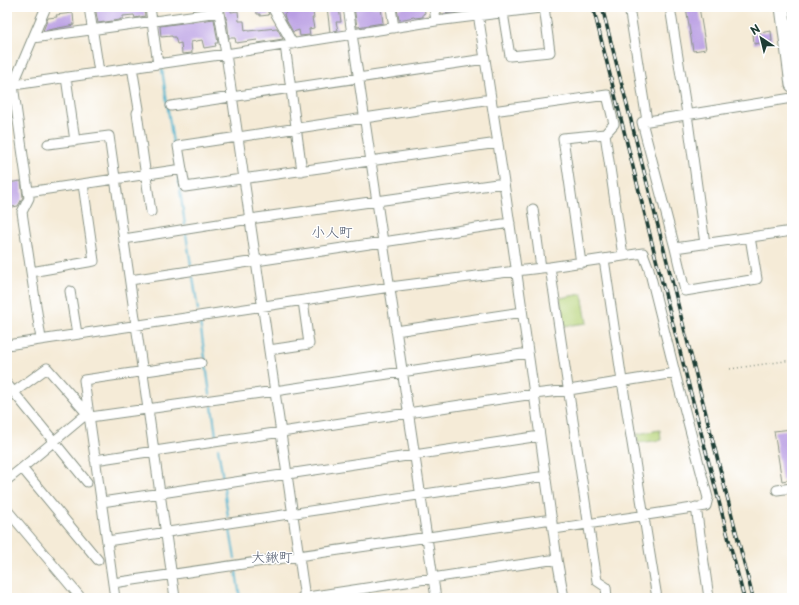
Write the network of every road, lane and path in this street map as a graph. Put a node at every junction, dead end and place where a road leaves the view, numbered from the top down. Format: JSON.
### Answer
{"nodes":[{"id":1,"x":46,"y":7,"type":"edge"},
{"id":2,"x":89,"y":7,"type":"edge"},
{"id":3,"x":150,"y":7,"type":"edge"},
{"id":4,"x":272,"y":7,"type":"edge"},
{"id":5,"x":348,"y":7,"type":"edge"},
{"id":6,"x":391,"y":7,"type":"edge"},
{"id":7,"x":434,"y":7,"type":"edge"},
{"id":8,"x":544,"y":7,"type":"edge"},
{"id":9,"x":548,"y":7,"type":"edge"},
{"id":10,"x":629,"y":7,"type":"edge"},
{"id":11,"x":670,"y":7,"type":"edge"},
{"id":12,"x":782,"y":7,"type":"edge"},
{"id":13,"x":519,"y":9,"type":"edge"},
{"id":14,"x":219,"y":10,"type":"edge"},
{"id":15,"x":478,"y":12,"type":"edge"},
{"id":16,"x":503,"y":13,"type":"junction"},
{"id":17,"x":436,"y":21,"type":"junction"},
{"id":18,"x":152,"y":22,"type":"junction"},
{"id":19,"x":394,"y":28,"type":"junction"},
{"id":20,"x":93,"y":30,"type":"junction"},
{"id":21,"x":353,"y":35,"type":"junction"},
{"id":22,"x":33,"y":38,"type":"junction"},
{"id":23,"x":289,"y":44,"type":"junction"},
{"id":24,"x":226,"y":54,"type":"junction"},
{"id":25,"x":485,"y":59,"type":"junction"},
{"id":26,"x":158,"y":64,"type":"junction"},
{"id":27,"x":132,"y":68,"type":"junction"},
{"id":28,"x":99,"y":72,"type":"junction"},
{"id":29,"x":66,"y":77,"type":"junction"},
{"id":30,"x":359,"y":77,"type":"junction"},
{"id":31,"x":10,"y":85,"type":"edge"},
{"id":32,"x":792,"y":85,"type":"edge"},
{"id":33,"x":290,"y":88,"type":"junction"},
{"id":34,"x":232,"y":97,"type":"junction"},
{"id":35,"x":792,"y":98,"type":"edge"},
{"id":36,"x":491,"y":99,"type":"junction"},
{"id":37,"x":171,"y":106,"type":"dead end"},
{"id":38,"x":493,"y":111,"type":"junction"},
{"id":39,"x":687,"y":114,"type":"junction"},
{"id":40,"x":365,"y":118,"type":"junction"},
{"id":41,"x":647,"y":121,"type":"junction"},
{"id":42,"x":296,"y":128,"type":"junction"},
{"id":43,"x":605,"y":134,"type":"junction"},
{"id":44,"x":238,"y":137,"type":"junction"},
{"id":45,"x":75,"y":141,"type":"junction"},
{"id":46,"x":498,"y":142,"type":"junction"},
{"id":47,"x":48,"y":144,"type":"dead end"},
{"id":48,"x":371,"y":161,"type":"junction"},
{"id":49,"x":182,"y":169,"type":"junction"},
{"id":50,"x":302,"y":171,"type":"junction"},
{"id":51,"x":146,"y":174,"type":"junction"},
{"id":52,"x":115,"y":179,"type":"junction"},
{"id":53,"x":244,"y":179,"type":"junction"},
{"id":54,"x":504,"y":183,"type":"junction"},
{"id":55,"x":82,"y":184,"type":"junction"},
{"id":56,"x":28,"y":192,"type":"junction"},
{"id":57,"x":377,"y":201,"type":"junction"},
{"id":58,"x":533,"y":209,"type":"dead end"},
{"id":59,"x":151,"y":212,"type":"dead end"},
{"id":60,"x":250,"y":219,"type":"junction"},
{"id":61,"x":510,"y":223,"type":"junction"},
{"id":62,"x":792,"y":231,"type":"edge"},
{"id":63,"x":750,"y":237,"type":"junction"},
{"id":64,"x":124,"y":240,"type":"junction"},
{"id":65,"x":383,"y":242,"type":"junction"},
{"id":66,"x":705,"y":244,"type":"junction"},
{"id":67,"x":675,"y":248,"type":"junction"},
{"id":68,"x":623,"y":256,"type":"junction"},
{"id":69,"x":604,"y":259,"type":"junction"},
{"id":70,"x":256,"y":260,"type":"junction"},
{"id":71,"x":581,"y":263,"type":"junction"},
{"id":72,"x":545,"y":268,"type":"junction"},
{"id":73,"x":516,"y":271,"type":"junction"},
{"id":74,"x":31,"y":272,"type":"junction"},
{"id":75,"x":130,"y":280,"type":"junction"},
{"id":76,"x":390,"y":288,"type":"junction"},
{"id":77,"x":70,"y":291,"type":"dead end"},
{"id":78,"x":303,"y":301,"type":"junction"},
{"id":79,"x":263,"y":307,"type":"junction"},
{"id":80,"x":522,"y":312,"type":"junction"},
{"id":81,"x":136,"y":325,"type":"junction"},
{"id":82,"x":396,"y":331,"type":"junction"},
{"id":83,"x":77,"y":334,"type":"junction"},
{"id":84,"x":41,"y":339,"type":"junction"},
{"id":85,"x":7,"y":345,"type":"edge"},
{"id":86,"x":269,"y":350,"type":"junction"},
{"id":87,"x":528,"y":353,"type":"junction"},
{"id":88,"x":792,"y":360,"type":"edge"},
{"id":89,"x":201,"y":363,"type":"dead end"},
{"id":90,"x":730,"y":369,"type":"dead end"},
{"id":91,"x":142,"y":371,"type":"junction"},
{"id":92,"x":402,"y":372,"type":"junction"},
{"id":93,"x":675,"y":373,"type":"junction"},
{"id":94,"x":622,"y":381,"type":"junction"},
{"id":95,"x":7,"y":384,"type":"edge"},
{"id":96,"x":569,"y":390,"type":"junction"},
{"id":97,"x":275,"y":391,"type":"junction"},
{"id":98,"x":14,"y":392,"type":"junction"},
{"id":99,"x":534,"y":394,"type":"junction"},
{"id":100,"x":148,"y":409,"type":"junction"},
{"id":101,"x":408,"y":414,"type":"junction"},
{"id":102,"x":90,"y":417,"type":"junction"},
{"id":103,"x":281,"y":432,"type":"junction"},
{"id":104,"x":540,"y":436,"type":"junction"},
{"id":105,"x":54,"y":441,"type":"junction"},
{"id":106,"x":154,"y":451,"type":"junction"},
{"id":107,"x":415,"y":455,"type":"junction"},
{"id":108,"x":95,"y":460,"type":"junction"},
{"id":109,"x":22,"y":468,"type":"junction"},
{"id":110,"x":287,"y":474,"type":"junction"},
{"id":111,"x":546,"y":476,"type":"junction"},
{"id":112,"x":7,"y":480,"type":"edge"},
{"id":113,"x":88,"y":482,"type":"dead end"},
{"id":114,"x":792,"y":488,"type":"edge"},
{"id":115,"x":777,"y":490,"type":"dead end"},
{"id":116,"x":160,"y":493,"type":"junction"},
{"id":117,"x":421,"y":495,"type":"junction"},
{"id":118,"x":102,"y":502,"type":"junction"},
{"id":119,"x":696,"y":507,"type":"junction"},
{"id":120,"x":7,"y":510,"type":"edge"},
{"id":121,"x":293,"y":514,"type":"junction"},
{"id":122,"x":644,"y":516,"type":"junction"},
{"id":123,"x":552,"y":518,"type":"junction"},
{"id":124,"x":589,"y":524,"type":"junction"},
{"id":125,"x":554,"y":529,"type":"junction"},
{"id":126,"x":166,"y":533,"type":"junction"},
{"id":127,"x":427,"y":537,"type":"junction"},
{"id":128,"x":107,"y":541,"type":"junction"},
{"id":129,"x":298,"y":556,"type":"junction"},
{"id":130,"x":557,"y":559,"type":"junction"},
{"id":131,"x":98,"y":560,"type":"dead end"},
{"id":132,"x":172,"y":574,"type":"junction"},
{"id":133,"x":432,"y":578,"type":"junction"},
{"id":134,"x":112,"y":583,"type":"junction"},
{"id":135,"x":81,"y":598,"type":"edge"},
{"id":136,"x":115,"y":598,"type":"edge"},
{"id":137,"x":175,"y":598,"type":"edge"},
{"id":138,"x":301,"y":598,"type":"edge"},
{"id":139,"x":305,"y":598,"type":"edge"},
{"id":140,"x":436,"y":598,"type":"edge"},
{"id":141,"x":564,"y":598,"type":"edge"},
{"id":142,"x":607,"y":598,"type":"edge"},
{"id":143,"x":658,"y":598,"type":"edge"},
{"id":144,"x":709,"y":598,"type":"edge"}],
"edges":[{"from":1,"to":22,"type":"street"},
{"from":2,"to":20,"type":"street"},
{"from":3,"to":18,"type":"street"},
{"from":4,"to":23,"type":"street"},
{"from":5,"to":21,"type":"street"},
{"from":6,"to":19,"type":"street"},
{"from":7,"to":17,"type":"street"},
{"from":8,"to":9,"type":"street"},
{"from":8,"to":13,"type":"street"},
{"from":8,"to":16,"type":"street"},
{"from":10,"to":41,"type":"street"},
{"from":11,"to":39,"type":"street"},
{"from":12,"to":32,"type":"highway"},
{"from":13,"to":16,"type":"street"},
{"from":14,"to":18,"type":"street"},
{"from":14,"to":24,"type":"street"},
{"from":15,"to":16,"type":"street"},
{"from":15,"to":17,"type":"street"},
{"from":15,"to":25,"type":"street"},
{"from":17,"to":19,"type":"street"},
{"from":18,"to":20,"type":"street"},
{"from":18,"to":26,"type":"street"},
{"from":19,"to":21,"type":"street"},
{"from":20,"to":22,"type":"street"},
{"from":20,"to":28,"type":"street"},
{"from":21,"to":23,"type":"street"},
{"from":21,"to":30,"type":"street"},
{"from":22,"to":31,"type":"street"},
{"from":23,"to":24,"type":"street"},
{"from":23,"to":33,"type":"street"},
{"from":24,"to":26,"type":"street"},
{"from":24,"to":34,"type":"street"},
{"from":25,"to":30,"type":"street"},
{"from":25,"to":36,"type":"street"},
{"from":26,"to":27,"type":"street"},
{"from":27,"to":28,"type":"street"},
{"from":27,"to":51,"type":"street"},
{"from":28,"to":29,"type":"street"},
{"from":29,"to":31,"type":"street"},
{"from":29,"to":45,"type":"street"},
{"from":30,"to":33,"type":"street"},
{"from":30,"to":40,"type":"street"},
{"from":31,"to":56,"type":"street"},
{"from":33,"to":34,"type":"street"},
{"from":33,"to":42,"type":"street"},
{"from":34,"to":37,"type":"street"},
{"from":34,"to":44,"type":"street"},
{"from":35,"to":39,"type":"street"},
{"from":36,"to":38,"type":"street"},
{"from":36,"to":40,"type":"street"},
{"from":38,"to":43,"type":"street"},
{"from":38,"to":46,"type":"street"},
{"from":39,"to":41,"type":"street"},
{"from":39,"to":66,"type":"street"},
{"from":40,"to":42,"type":"street"},
{"from":40,"to":48,"type":"street"},
{"from":41,"to":67,"type":"street"},
{"from":42,"to":44,"type":"street"},
{"from":42,"to":50,"type":"street"},
{"from":43,"to":68,"type":"street"},
{"from":43,"to":71,"type":"street"},
{"from":44,"to":49,"type":"street"},
{"from":44,"to":53,"type":"street"},
{"from":45,"to":47,"type":"street"},
{"from":45,"to":52,"type":"street"},
{"from":46,"to":48,"type":"street"},
{"from":46,"to":54,"type":"street"},
{"from":48,"to":50,"type":"street"},
{"from":48,"to":57,"type":"street"},
{"from":49,"to":51,"type":"street"},
{"from":49,"to":53,"type":"street"},
{"from":50,"to":53,"type":"street"},
{"from":51,"to":52,"type":"street"},
{"from":51,"to":59,"type":"street"},
{"from":52,"to":55,"type":"street"},
{"from":52,"to":64,"type":"street"},
{"from":53,"to":60,"type":"street"},
{"from":54,"to":57,"type":"street"},
{"from":54,"to":61,"type":"street"},
{"from":55,"to":56,"type":"street"},
{"from":55,"to":74,"type":"street"},
{"from":56,"to":74,"type":"street"},
{"from":57,"to":60,"type":"street"},
{"from":57,"to":65,"type":"street"},
{"from":58,"to":72,"type":"street"},
{"from":60,"to":64,"type":"street"},
{"from":60,"to":70,"type":"street"},
{"from":61,"to":65,"type":"street"},
{"from":61,"to":73,"type":"street"},
{"from":62,"to":63,"type":"street"},
{"from":63,"to":66,"type":"street"},
{"from":63,"to":67,"type":"street"},
{"from":64,"to":75,"type":"street"},
{"from":65,"to":70,"type":"street"},
{"from":65,"to":76,"type":"street"},
{"from":66,"to":67,"type":"street"},
{"from":68,"to":69,"type":"street"},
{"from":68,"to":93,"type":"street"},
{"from":69,"to":71,"type":"street"},
{"from":69,"to":94,"type":"street"},
{"from":70,"to":75,"type":"street"},
{"from":70,"to":79,"type":"street"},
{"from":71,"to":72,"type":"street"},
{"from":72,"to":73,"type":"street"},
{"from":72,"to":96,"type":"street"},
{"from":73,"to":76,"type":"street"},
{"from":73,"to":80,"type":"street"},
{"from":74,"to":84,"type":"street"},
{"from":75,"to":81,"type":"street"},
{"from":76,"to":78,"type":"street"},
{"from":76,"to":82,"type":"street"},
{"from":77,"to":83,"type":"street"},
{"from":78,"to":79,"type":"street"},
{"from":78,"to":86,"type":"street"},
{"from":79,"to":81,"type":"street"},
{"from":79,"to":86,"type":"street"},
{"from":80,"to":82,"type":"street"},
{"from":80,"to":87,"type":"street"},
{"from":81,"to":83,"type":"street"},
{"from":81,"to":91,"type":"street"},
{"from":82,"to":92,"type":"street"},
{"from":83,"to":84,"type":"street"},
{"from":84,"to":85,"type":"street"},
{"from":86,"to":97,"type":"street"},
{"from":87,"to":92,"type":"street"},
{"from":87,"to":99,"type":"street"},
{"from":88,"to":90,"type":"path"},
{"from":89,"to":91,"type":"street"},
{"from":91,"to":100,"type":"street"},
{"from":91,"to":102,"type":"street"},
{"from":92,"to":97,"type":"street"},
{"from":92,"to":101,"type":"street"},
{"from":93,"to":94,"type":"street"},
{"from":93,"to":119,"type":"street"},
{"from":94,"to":96,"type":"street"},
{"from":94,"to":122,"type":"street"},
{"from":95,"to":98,"type":"street"},
{"from":96,"to":99,"type":"street"},
{"from":96,"to":124,"type":"street"},
{"from":97,"to":100,"type":"street"},
{"from":97,"to":103,"type":"street"},
{"from":98,"to":102,"type":"street"},
{"from":98,"to":105,"type":"street"},
{"from":99,"to":101,"type":"street"},
{"from":99,"to":104,"type":"street"},
{"from":100,"to":102,"type":"street"},
{"from":100,"to":106,"type":"street"},
{"from":101,"to":103,"type":"street"},
{"from":101,"to":107,"type":"street"},
{"from":102,"to":105,"type":"street"},
{"from":102,"to":108,"type":"street"},
{"from":103,"to":106,"type":"street"},
{"from":103,"to":110,"type":"street"},
{"from":104,"to":107,"type":"street"},
{"from":104,"to":111,"type":"street"},
{"from":105,"to":109,"type":"street"},
{"from":105,"to":113,"type":"street"},
{"from":106,"to":108,"type":"street"},
{"from":106,"to":116,"type":"street"},
{"from":107,"to":110,"type":"street"},
{"from":107,"to":117,"type":"street"},
{"from":108,"to":118,"type":"street"},
{"from":109,"to":112,"type":"street"},
{"from":109,"to":131,"type":"street"},
{"from":110,"to":116,"type":"street"},
{"from":110,"to":121,"type":"street"},
{"from":111,"to":117,"type":"street"},
{"from":111,"to":123,"type":"street"},
{"from":114,"to":115,"type":"street"},
{"from":116,"to":118,"type":"street"},
{"from":116,"to":126,"type":"street"},
{"from":117,"to":121,"type":"street"},
{"from":117,"to":127,"type":"street"},
{"from":118,"to":128,"type":"street"},
{"from":119,"to":122,"type":"street"},
{"from":119,"to":144,"type":"street"},
{"from":120,"to":135,"type":"street"},
{"from":121,"to":126,"type":"street"},
{"from":121,"to":129,"type":"street"},
{"from":122,"to":124,"type":"street"},
{"from":122,"to":143,"type":"street"},
{"from":123,"to":125,"type":"street"},
{"from":123,"to":127,"type":"street"},
{"from":124,"to":125,"type":"street"},
{"from":124,"to":142,"type":"street"},
{"from":125,"to":130,"type":"street"},
{"from":126,"to":128,"type":"street"},
{"from":126,"to":132,"type":"street"},
{"from":127,"to":129,"type":"street"},
{"from":127,"to":133,"type":"street"},
{"from":128,"to":134,"type":"street"},
{"from":129,"to":132,"type":"street"},
{"from":129,"to":139,"type":"street"},
{"from":130,"to":133,"type":"street"},
{"from":130,"to":141,"type":"street"},
{"from":132,"to":134,"type":"street"},
{"from":132,"to":137,"type":"street"},
{"from":133,"to":139,"type":"street"},
{"from":133,"to":140,"type":"street"},
{"from":134,"to":136,"type":"street"},
{"from":138,"to":139,"type":"street"}]}
